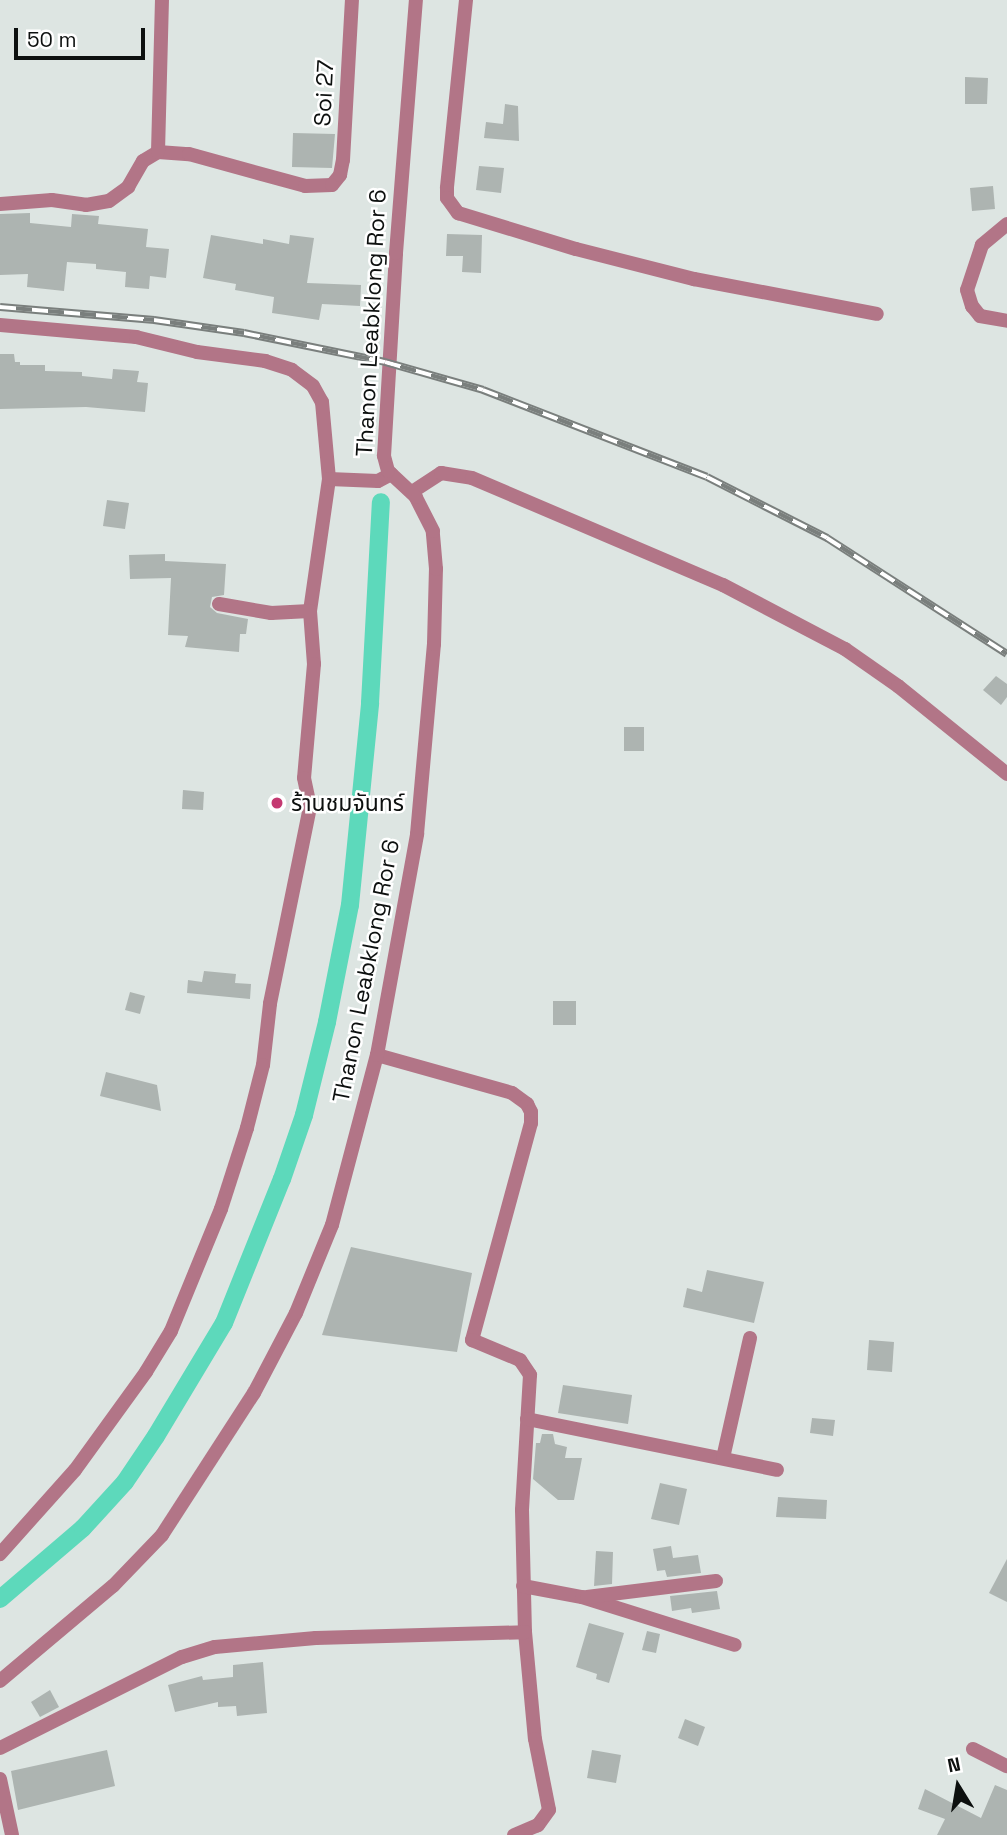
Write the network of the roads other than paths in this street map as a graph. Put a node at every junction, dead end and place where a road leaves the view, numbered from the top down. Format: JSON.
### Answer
{"nodes":[{"id":1,"x":162,"y":0,"type":"edge"},
{"id":2,"x":352,"y":0,"type":"edge"},
{"id":3,"x":416,"y":0,"type":"edge"},
{"id":4,"x":466,"y":0,"type":"edge"},
{"id":5,"x":158,"y":152,"type":"junction"},
{"id":6,"x":0,"y":204,"type":"edge"},
{"id":7,"x":1007,"y":224,"type":"edge"},
{"id":8,"x":877,"y":314,"type":"dead end"},
{"id":9,"x":1007,"y":321,"type":"edge"},
{"id":10,"x":0,"y":325,"type":"edge"},
{"id":11,"x":390,"y":474,"type":"junction"},
{"id":12,"x":329,"y":479,"type":"junction"},
{"id":13,"x":412,"y":492,"type":"junction"},
{"id":14,"x":219,"y":604,"type":"dead end"},
{"id":15,"x":310,"y":611,"type":"junction"},
{"id":16,"x":1007,"y":774,"type":"edge"},
{"id":17,"x":377,"y":1055,"type":"junction"},
{"id":18,"x":750,"y":1338,"type":"dead end"},
{"id":19,"x":527,"y":1419,"type":"junction"},
{"id":20,"x":723,"y":1458,"type":"junction"},
{"id":21,"x":777,"y":1470,"type":"dead end"},
{"id":22,"x":0,"y":1554,"type":"edge"},
{"id":23,"x":716,"y":1581,"type":"dead end"},
{"id":24,"x":523,"y":1586,"type":"junction"},
{"id":25,"x":582,"y":1597,"type":"junction"},
{"id":26,"x":525,"y":1632,"type":"junction"},
{"id":27,"x":735,"y":1645,"type":"dead end"},
{"id":28,"x":0,"y":1681,"type":"edge"},
{"id":29,"x":0,"y":1748,"type":"edge"},
{"id":30,"x":973,"y":1749,"type":"dead end"},
{"id":31,"x":1007,"y":1766,"type":"edge"},
{"id":32,"x":0,"y":1779,"type":"edge"},
{"id":33,"x":523,"y":1834,"type":"edge"},
{"id":34,"x":12,"y":1835,"type":"edge"}],
"edges":[{"from":1,"to":5,"type":"street"},
{"from":2,"to":5,"type":"street","name":"Soi 27"},
{"from":3,"to":11,"type":"street","name":"Thanon Leabklong Ror 6"},
{"from":4,"to":8,"type":"street"},
{"from":5,"to":6,"type":"street"},
{"from":7,"to":9,"type":"street"},
{"from":10,"to":12,"type":"street"},
{"from":11,"to":12,"type":"street"},
{"from":11,"to":13,"type":"street","name":"Thanon Leabklong Ror 6"},
{"from":12,"to":15,"type":"street"},
{"from":13,"to":16,"type":"street"},
{"from":13,"to":17,"type":"street","name":"Thanon Leabklong Ror 6"},
{"from":14,"to":15,"type":"street"},
{"from":15,"to":22,"type":"street"},
{"from":17,"to":19,"type":"street"},
{"from":17,"to":28,"type":"street","name":"Thanon Leabklong Ror 6"},
{"from":18,"to":20,"type":"street"},
{"from":19,"to":20,"type":"street"},
{"from":19,"to":24,"type":"street"},
{"from":20,"to":21,"type":"street"},
{"from":23,"to":25,"type":"street"},
{"from":24,"to":25,"type":"street"},
{"from":24,"to":26,"type":"street"},
{"from":25,"to":27,"type":"street"},
{"from":26,"to":29,"type":"street"},
{"from":26,"to":33,"type":"street"},
{"from":30,"to":31,"type":"street"},
{"from":32,"to":34,"type":"street"}]}
